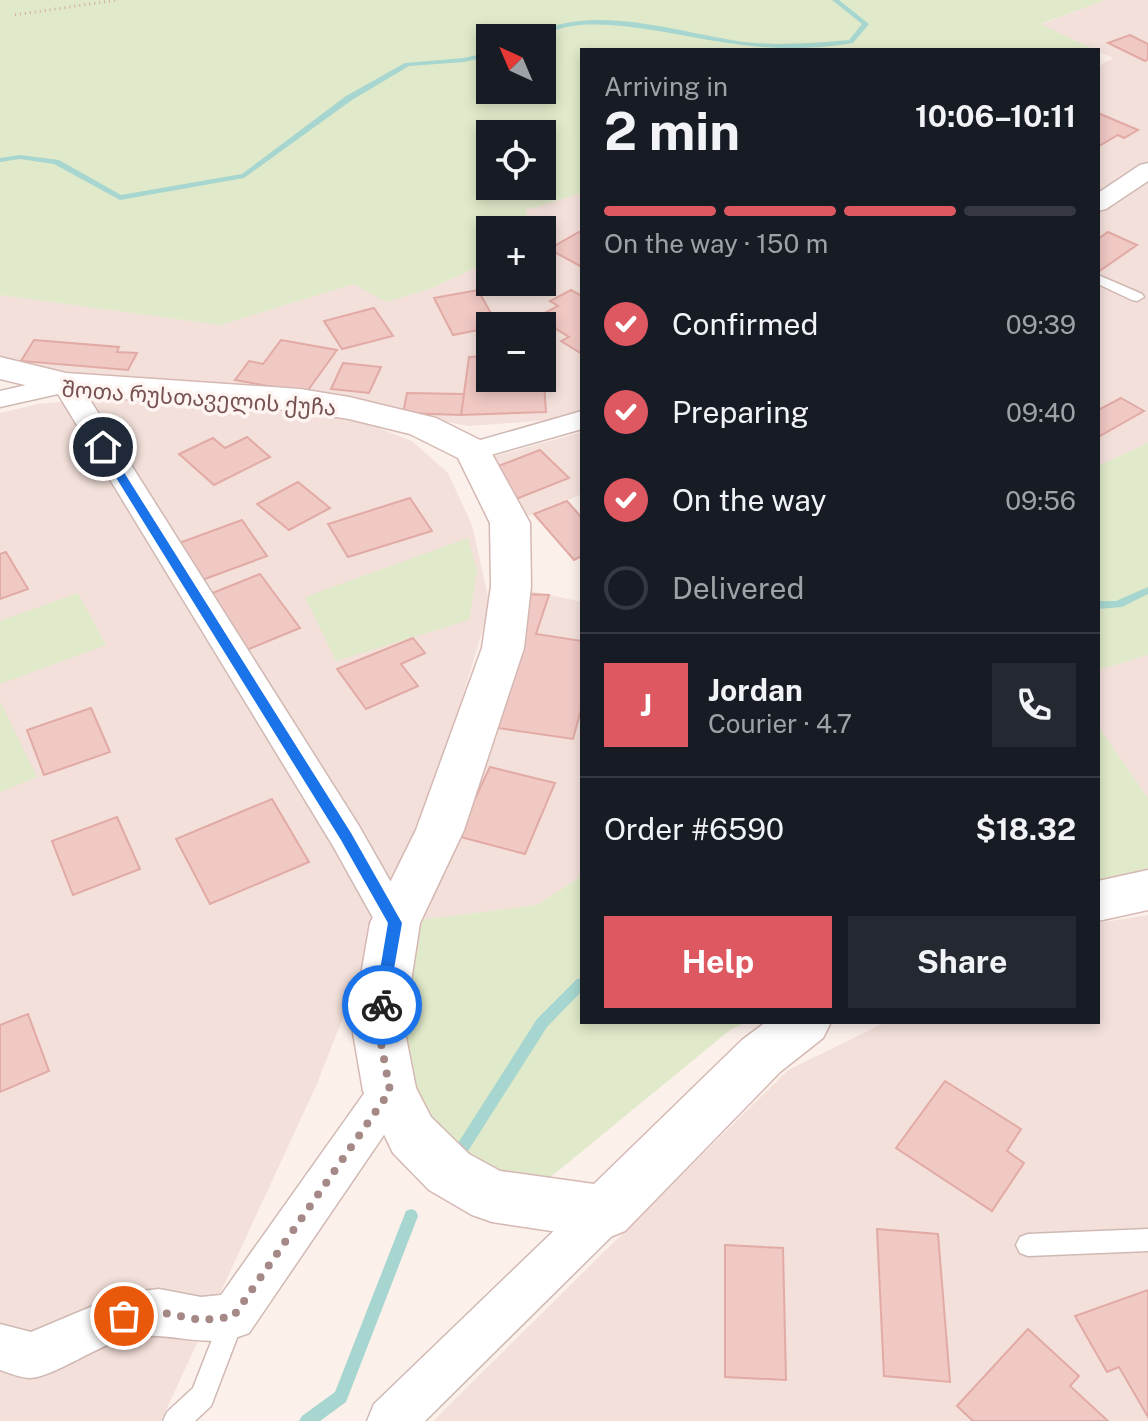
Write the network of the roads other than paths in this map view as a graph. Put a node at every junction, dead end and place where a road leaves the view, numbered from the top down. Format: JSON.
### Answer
{"nodes":[{"id":1,"x":1148,"y":170,"type":"edge"},
{"id":2,"x":1100,"y":203,"type":"edge"},
{"id":3,"x":1100,"y":280,"type":"edge"},
{"id":4,"x":1137,"y":297,"type":"dead end"},
{"id":5,"x":0,"y":368,"type":"edge"},
{"id":6,"x":66,"y":384,"type":"junction"},
{"id":7,"x":0,"y":399,"type":"edge"},
{"id":8,"x":580,"y":421,"type":"edge"},
{"id":9,"x":473,"y":451,"type":"junction"},
{"id":10,"x":1148,"y":890,"type":"edge"},
{"id":11,"x":1100,"y":901,"type":"edge"},
{"id":12,"x":395,"y":923,"type":"junction"},
{"id":13,"x":802,"y":1024,"type":"edge"},
{"id":14,"x":390,"y":1091,"type":"junction"},
{"id":15,"x":605,"y":1212,"type":"junction"},
{"id":16,"x":1148,"y":1240,"type":"edge"},
{"id":17,"x":1028,"y":1245,"type":"dead end"},
{"id":18,"x":233,"y":1317,"type":"junction"},
{"id":19,"x":0,"y":1347,"type":"edge"},
{"id":20,"x":176,"y":1421,"type":"edge"},
{"id":21,"x":391,"y":1421,"type":"edge"}],
"edges":[{"from":1,"to":2,"type":"street"},
{"from":3,"to":4,"type":"lane"},
{"from":5,"to":6,"type":"street"},
{"from":6,"to":7,"type":"street","name":"შოთა რუსთაველის ქუჩა"},
{"from":6,"to":9,"type":"street","name":"შოთა რუსთაველის ქუჩა"},
{"from":6,"to":12,"type":"street"},
{"from":8,"to":9,"type":"street"},
{"from":9,"to":12,"type":"street"},
{"from":10,"to":11,"type":"street"},
{"from":12,"to":14,"type":"street"},
{"from":13,"to":15,"type":"street"},
{"from":14,"to":15,"type":"street"},
{"from":14,"to":18,"type":"street"},
{"from":15,"to":21,"type":"street"},
{"from":16,"to":17,"type":"lane"},
{"from":18,"to":19,"type":"street"},
{"from":18,"to":20,"type":"lane"}]}
